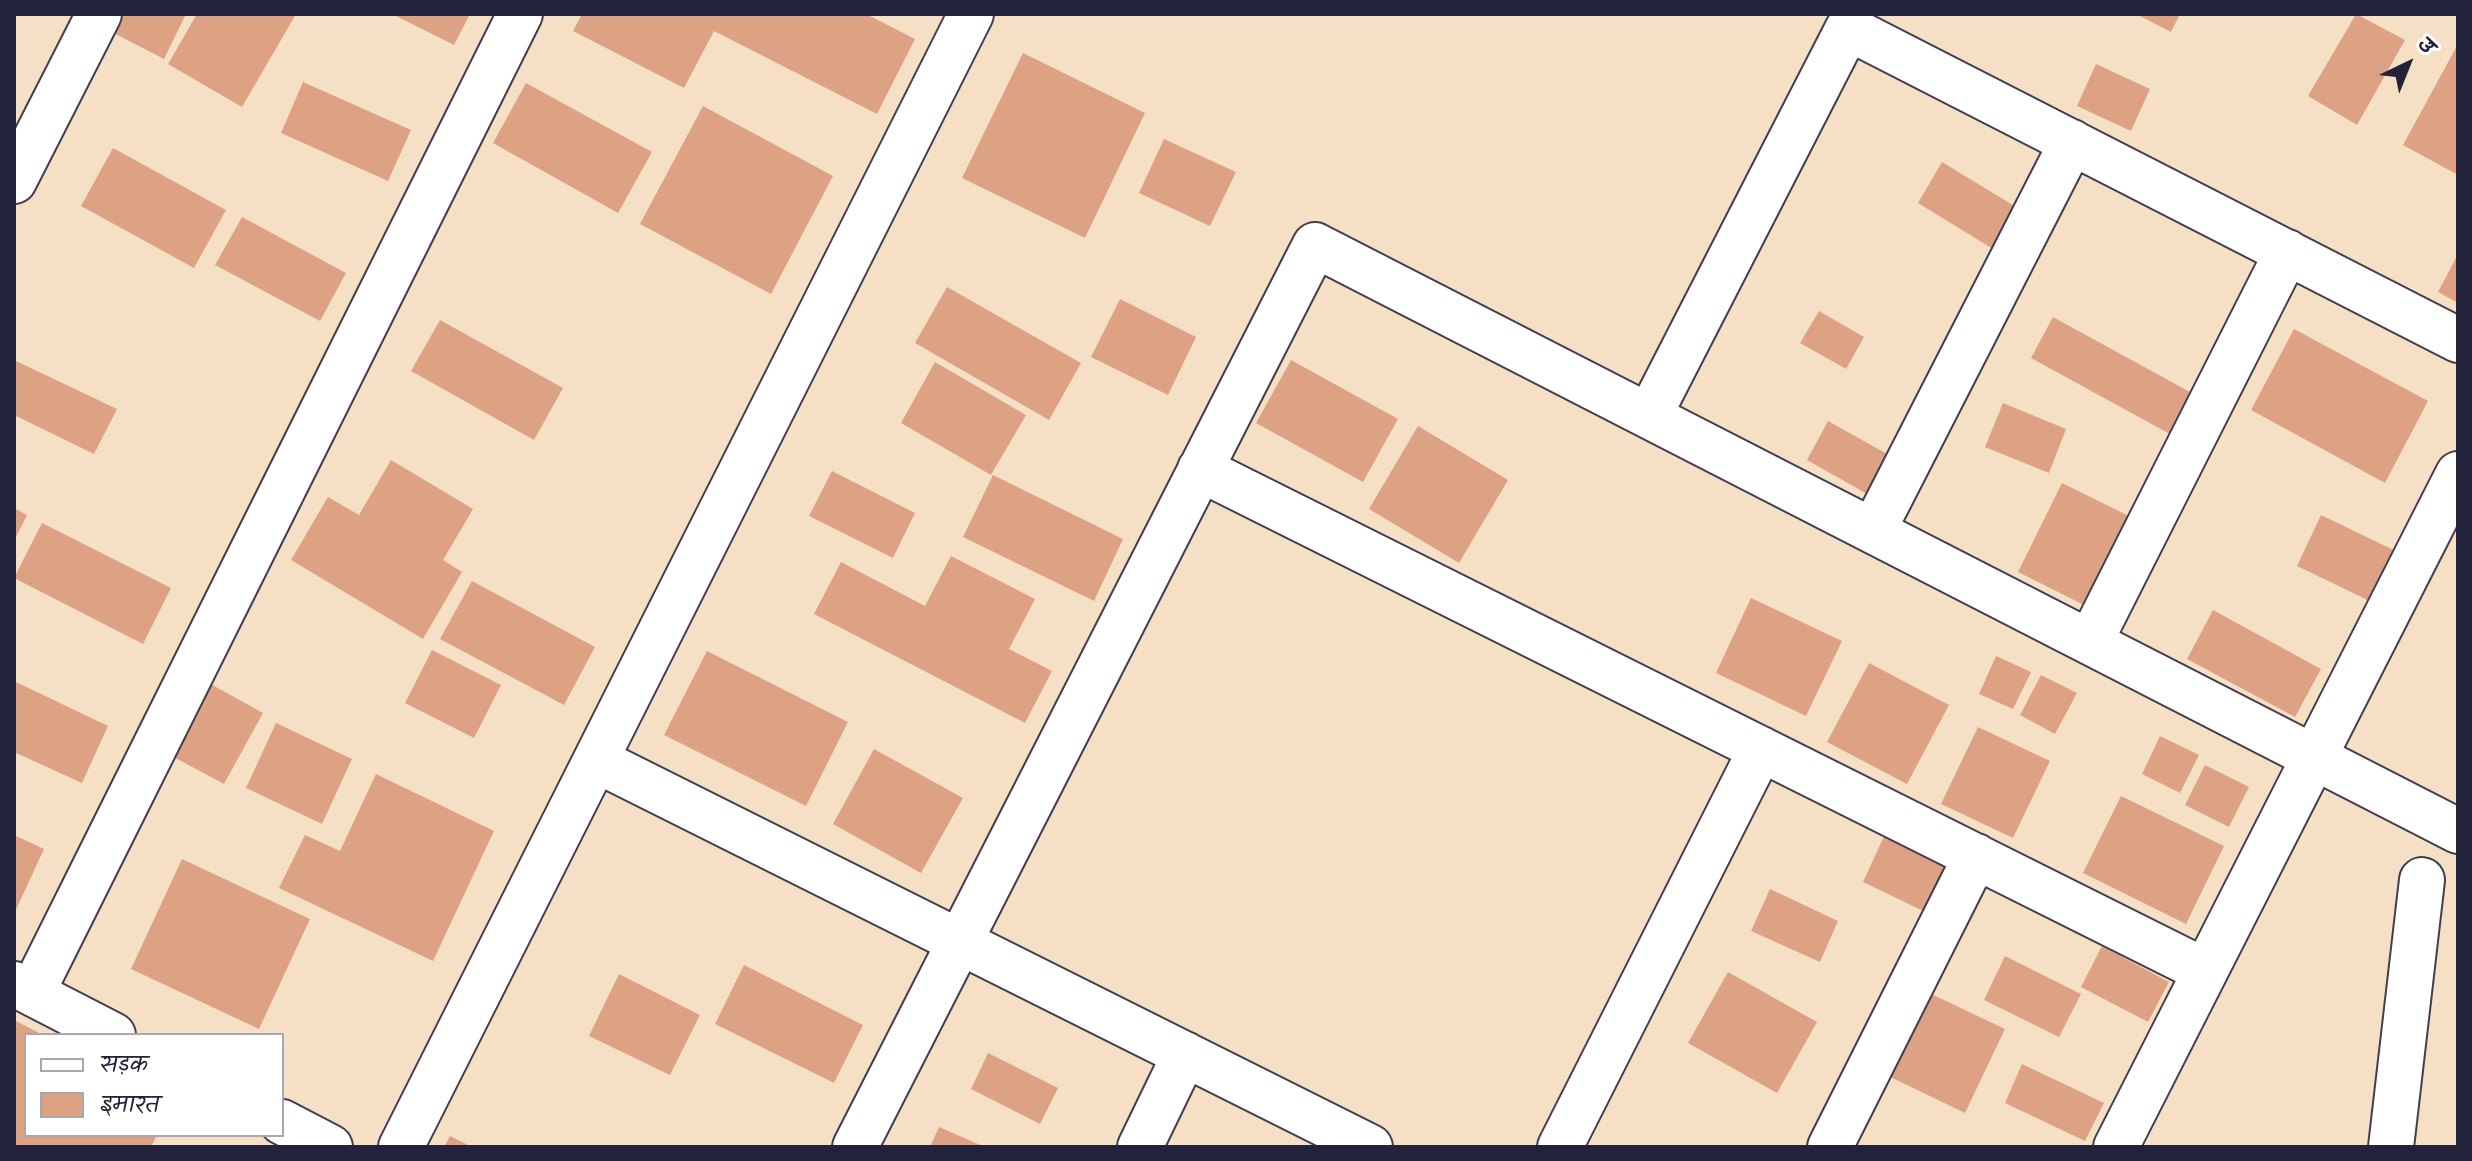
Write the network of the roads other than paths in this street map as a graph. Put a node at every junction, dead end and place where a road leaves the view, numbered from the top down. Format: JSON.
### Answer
{"nodes":[{"id":1,"x":99,"y":14,"type":"edge"},
{"id":2,"x":520,"y":14,"type":"edge"},
{"id":3,"x":971,"y":14,"type":"edge"},
{"id":4,"x":2072,"y":142,"type":"junction"},
{"id":5,"x":14,"y":181,"type":"edge"},
{"id":6,"x":2287,"y":252,"type":"junction"},
{"id":7,"x":2458,"y":340,"type":"edge"},
{"id":8,"x":1649,"y":416,"type":"junction"},
{"id":9,"x":1200,"y":469,"type":"junction"},
{"id":10,"x":2458,"y":474,"type":"edge"},
{"id":11,"x":1873,"y":531,"type":"junction"},
{"id":12,"x":2441,"y":550,"type":"edge"},
{"id":13,"x":2090,"y":642,"type":"junction"},
{"id":14,"x":1761,"y":749,"type":"junction"},
{"id":15,"x":2314,"y":757,"type":"junction"},
{"id":16,"x":596,"y":760,"type":"junction"},
{"id":17,"x":2458,"y":831,"type":"edge"},
{"id":18,"x":1976,"y":856,"type":"junction"},
{"id":19,"x":2422,"y":880,"type":"dead end"},
{"id":20,"x":961,"y":940,"type":"junction"},
{"id":21,"x":2205,"y":971,"type":"junction"},
{"id":22,"x":23,"y":988,"type":"edge"},
{"id":23,"x":109,"y":1033,"type":"edge"},
{"id":24,"x":1185,"y":1054,"type":"junction"},
{"id":25,"x":284,"y":1123,"type":"edge"},
{"id":26,"x":330,"y":1147,"type":"edge"},
{"id":27,"x":401,"y":1147,"type":"edge"},
{"id":28,"x":855,"y":1147,"type":"edge"},
{"id":29,"x":1140,"y":1147,"type":"edge"},
{"id":30,"x":1370,"y":1147,"type":"edge"},
{"id":31,"x":1560,"y":1147,"type":"edge"},
{"id":32,"x":1830,"y":1147,"type":"edge"},
{"id":33,"x":2116,"y":1147,"type":"edge"},
{"id":34,"x":2391,"y":1147,"type":"edge"}],
"edges":[{"from":1,"to":5,"type":"street"},
{"from":2,"to":22,"type":"street"},
{"from":3,"to":16,"type":"street"},
{"from":4,"to":6,"type":"street"},
{"from":4,"to":8,"type":"street"},
{"from":4,"to":11,"type":"street"},
{"from":6,"to":7,"type":"street"},
{"from":6,"to":13,"type":"street"},
{"from":8,"to":9,"type":"street"},
{"from":8,"to":11,"type":"street"},
{"from":9,"to":14,"type":"street"},
{"from":9,"to":20,"type":"street"},
{"from":10,"to":12,"type":"street"},
{"from":11,"to":13,"type":"street"},
{"from":12,"to":15,"type":"street"},
{"from":13,"to":15,"type":"street"},
{"from":14,"to":18,"type":"street"},
{"from":14,"to":31,"type":"street"},
{"from":15,"to":17,"type":"street"},
{"from":15,"to":21,"type":"street"},
{"from":16,"to":20,"type":"street"},
{"from":16,"to":27,"type":"street"},
{"from":18,"to":21,"type":"street"},
{"from":18,"to":32,"type":"street"},
{"from":19,"to":34,"type":"street"},
{"from":20,"to":24,"type":"street"},
{"from":20,"to":28,"type":"street"},
{"from":21,"to":33,"type":"street"},
{"from":22,"to":23,"type":"street"},
{"from":24,"to":29,"type":"street"},
{"from":24,"to":30,"type":"street"},
{"from":25,"to":26,"type":"street"}]}
